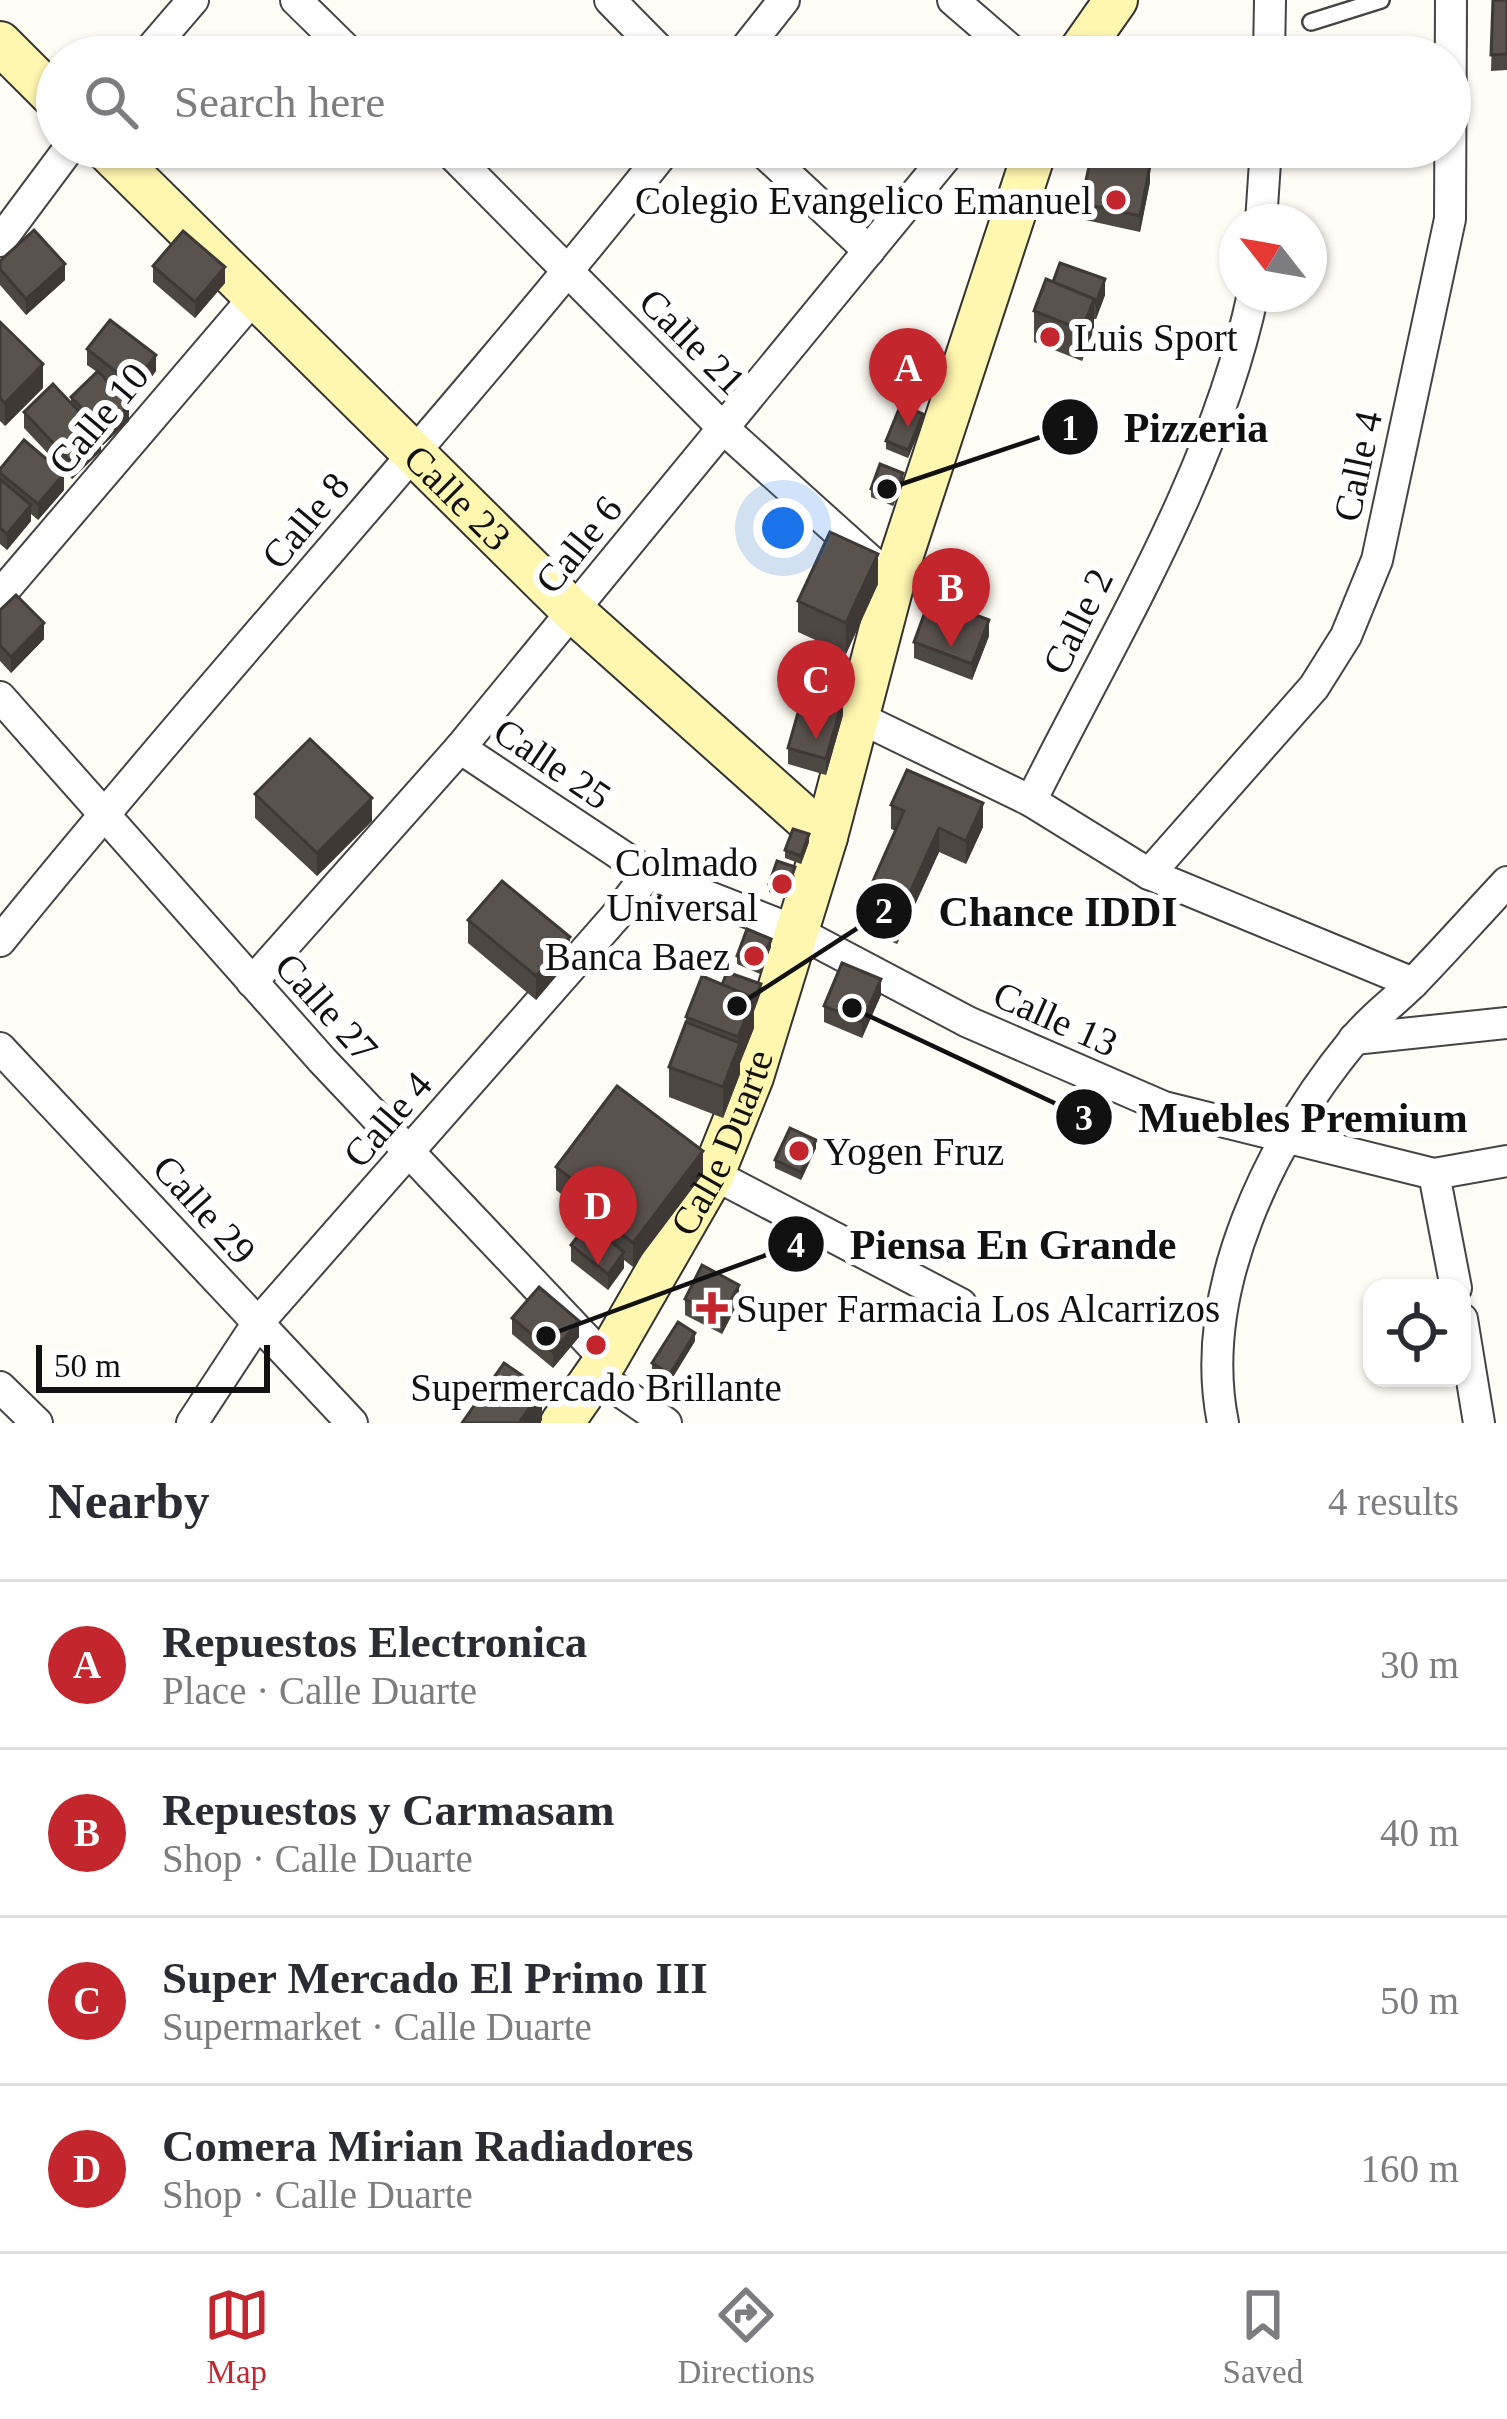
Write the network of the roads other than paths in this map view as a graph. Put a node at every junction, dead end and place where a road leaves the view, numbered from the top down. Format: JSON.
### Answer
{"nodes":[{"id":1,"x":193,"y":0,"type":"edge"},
{"id":2,"x":296,"y":0,"type":"edge"},
{"id":3,"x":610,"y":0,"type":"edge"},
{"id":4,"x":784,"y":0,"type":"edge"},
{"id":5,"x":952,"y":0,"type":"edge"},
{"id":6,"x":1116,"y":0,"type":"edge"},
{"id":7,"x":1270,"y":0,"type":"edge"},
{"id":8,"x":1381,"y":0,"type":"edge"},
{"id":9,"x":1451,"y":0,"type":"edge"},
{"id":10,"x":1311,"y":22,"type":"dead end"},
{"id":11,"x":163,"y":36,"type":"edge"},
{"id":12,"x":333,"y":36,"type":"edge"},
{"id":13,"x":645,"y":36,"type":"edge"},
{"id":14,"x":756,"y":36,"type":"edge"},
{"id":15,"x":994,"y":36,"type":"edge"},
{"id":16,"x":1091,"y":36,"type":"edge"},
{"id":17,"x":1269,"y":36,"type":"edge"},
{"id":18,"x":1451,"y":36,"type":"edge"},
{"id":19,"x":0,"y":43,"type":"edge"},
{"id":20,"x":36,"y":79,"type":"edge"},
{"id":21,"x":54,"y":168,"type":"edge"},
{"id":22,"x":126,"y":168,"type":"edge"},
{"id":23,"x":466,"y":168,"type":"edge"},
{"id":24,"x":651,"y":168,"type":"edge"},
{"id":25,"x":780,"y":168,"type":"edge"},
{"id":26,"x":937,"y":168,"type":"edge"},
{"id":27,"x":1029,"y":168,"type":"edge"},
{"id":28,"x":1265,"y":168,"type":"edge"},
{"id":29,"x":1450,"y":168,"type":"edge"},
{"id":30,"x":1262,"y":204,"type":"edge"},
{"id":31,"x":0,"y":241,"type":"edge"},
{"id":32,"x":869,"y":251,"type":"junction"},
{"id":33,"x":569,"y":272,"type":"junction"},
{"id":34,"x":257,"y":294,"type":"junction"},
{"id":35,"x":1249,"y":312,"type":"edge"},
{"id":36,"x":724,"y":429,"type":"junction"},
{"id":37,"x":413,"y":448,"type":"junction"},
{"id":38,"x":893,"y":582,"type":"junction"},
{"id":39,"x":0,"y":595,"type":"edge"},
{"id":40,"x":573,"y":611,"type":"junction"},
{"id":41,"x":0,"y":697,"type":"edge"},
{"id":42,"x":858,"y":717,"type":"junction"},
{"id":43,"x":460,"y":748,"type":"junction"},
{"id":44,"x":1031,"y":801,"type":"junction"},
{"id":45,"x":101,"y":816,"type":"junction"},
{"id":46,"x":826,"y":837,"type":"junction"},
{"id":47,"x":648,"y":873,"type":"junction"},
{"id":48,"x":1149,"y":874,"type":"junction"},
{"id":49,"x":1507,"y":882,"type":"edge"},
{"id":50,"x":798,"y":932,"type":"junction"},
{"id":51,"x":0,"y":940,"type":"edge"},
{"id":52,"x":253,"y":982,"type":"junction"},
{"id":53,"x":1413,"y":983,"type":"junction"},
{"id":54,"x":1507,"y":1023,"type":"edge"},
{"id":55,"x":1354,"y":1039,"type":"junction"},
{"id":56,"x":0,"y":1048,"type":"edge"},
{"id":57,"x":1283,"y":1140,"type":"junction"},
{"id":58,"x":408,"y":1155,"type":"junction"},
{"id":59,"x":1507,"y":1161,"type":"edge"},
{"id":60,"x":713,"y":1174,"type":"junction"},
{"id":61,"x":1435,"y":1174,"type":"junction"},
{"id":62,"x":1454,"y":1279,"type":"edge"},
{"id":63,"x":961,"y":1304,"type":"dead end"},
{"id":64,"x":257,"y":1324,"type":"junction"},
{"id":65,"x":600,"y":1367,"type":"junction"},
{"id":66,"x":1471,"y":1374,"type":"edge"},
{"id":67,"x":0,"y":1387,"type":"edge"},
{"id":68,"x":37,"y":1423,"type":"edge"},
{"id":69,"x":192,"y":1423,"type":"edge"},
{"id":70,"x":352,"y":1423,"type":"edge"},
{"id":71,"x":562,"y":1423,"type":"edge"},
{"id":72,"x":665,"y":1423,"type":"edge"},
{"id":73,"x":1222,"y":1423,"type":"edge"},
{"id":74,"x":1479,"y":1423,"type":"edge"}],
"edges":[{"from":1,"to":11,"type":"street"},
{"from":2,"to":12,"type":"street"},
{"from":3,"to":13,"type":"street"},
{"from":4,"to":14,"type":"street"},
{"from":5,"to":15,"type":"street"},
{"from":6,"to":16,"type":"street"},
{"from":7,"to":17,"type":"street"},
{"from":8,"to":10,"type":"lane"},
{"from":9,"to":18,"type":"street","name":"Calle 4"},
{"from":19,"to":20,"type":"street"},
{"from":21,"to":31,"type":"street"},
{"from":22,"to":34,"type":"street","name":"Calle 23"},
{"from":23,"to":33,"type":"street","name":"Calle 21"},
{"from":24,"to":33,"type":"street","name":"Calle 8"},
{"from":25,"to":32,"type":"street"},
{"from":26,"to":32,"type":"street","name":"Calle 6"},
{"from":27,"to":38,"type":"street","name":"Calle Duarte"},
{"from":28,"to":30,"type":"street"},
{"from":29,"to":48,"type":"street","name":"Calle 4"},
{"from":32,"to":36,"type":"street","name":"Calle 6"},
{"from":33,"to":36,"type":"street","name":"Calle 21"},
{"from":33,"to":37,"type":"street","name":"Calle 8"},
{"from":34,"to":37,"type":"street","name":"Calle 23"},
{"from":34,"to":39,"type":"street","name":"Calle 10"},
{"from":35,"to":44,"type":"street","name":"Calle 2"},
{"from":36,"to":38,"type":"street","name":"Calle 21"},
{"from":36,"to":40,"type":"street","name":"Calle 6"},
{"from":37,"to":40,"type":"street","name":"Calle 23"},
{"from":37,"to":45,"type":"street","name":"Calle 8"},
{"from":38,"to":42,"type":"street","name":"Calle Duarte"},
{"from":40,"to":43,"type":"street","name":"Calle 6"},
{"from":40,"to":46,"type":"street","name":"Calle 23"},
{"from":41,"to":45,"type":"street","name":"Calle 27"},
{"from":42,"to":44,"type":"street"},
{"from":42,"to":46,"type":"street","name":"Calle Duarte"},
{"from":43,"to":47,"type":"street","name":"Calle 25"},
{"from":43,"to":52,"type":"street","name":"Calle 6"},
{"from":44,"to":48,"type":"street"},
{"from":45,"to":51,"type":"street","name":"Calle 8"},
{"from":45,"to":52,"type":"street","name":"Calle 27"},
{"from":46,"to":50,"type":"street","name":"Calle Duarte"},
{"from":47,"to":50,"type":"street","name":"Calle 25"},
{"from":47,"to":58,"type":"street","name":"Calle 4"},
{"from":48,"to":53,"type":"street"},
{"from":49,"to":53,"type":"street"},
{"from":50,"to":57,"type":"street","name":"Calle 13"},
{"from":50,"to":60,"type":"street","name":"Calle Duarte"},
{"from":52,"to":58,"type":"street","name":"Calle 27"},
{"from":53,"to":55,"type":"street"},
{"from":54,"to":55,"type":"street"},
{"from":55,"to":57,"type":"street"},
{"from":56,"to":64,"type":"street","name":"Calle 29"},
{"from":57,"to":61,"type":"street","name":"Calle 13"},
{"from":57,"to":73,"type":"street"},
{"from":58,"to":64,"type":"street","name":"Calle 4"},
{"from":58,"to":65,"type":"street","name":"Calle 27"},
{"from":59,"to":61,"type":"street","name":"Calle 13"},
{"from":60,"to":63,"type":"street"},
{"from":60,"to":65,"type":"street","name":"Calle Duarte"},
{"from":61,"to":62,"type":"street"},
{"from":64,"to":69,"type":"street","name":"Calle 4"},
{"from":64,"to":70,"type":"street","name":"Calle 29"},
{"from":65,"to":71,"type":"street","name":"Calle Duarte"},
{"from":65,"to":72,"type":"street","name":"Calle 27"},
{"from":66,"to":74,"type":"street"},
{"from":67,"to":68,"type":"street"}]}
